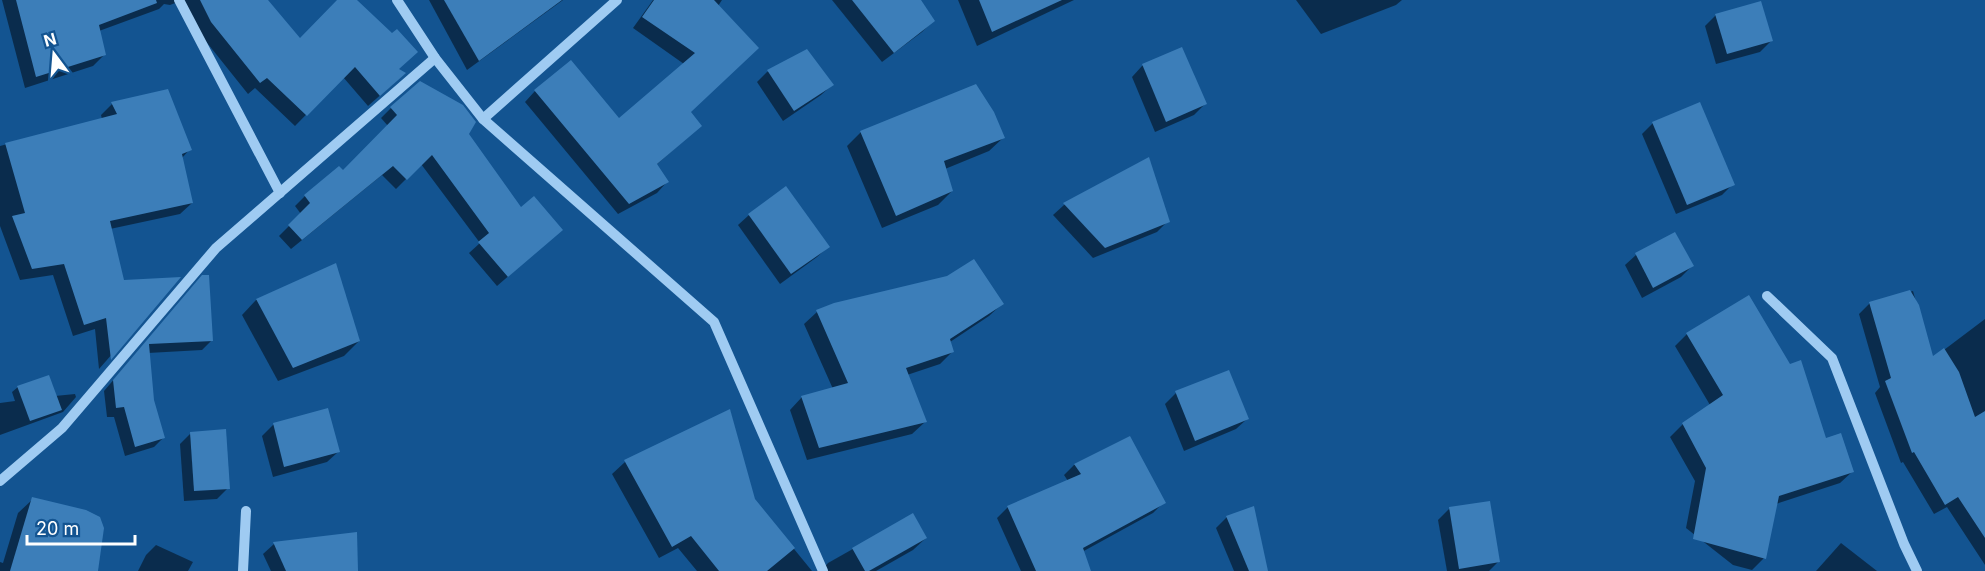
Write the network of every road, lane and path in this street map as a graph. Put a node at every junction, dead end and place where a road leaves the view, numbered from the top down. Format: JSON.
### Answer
{"nodes":[{"id":1,"x":179,"y":0,"type":"edge"},
{"id":2,"x":396,"y":0,"type":"edge"},
{"id":3,"x":617,"y":0,"type":"edge"},
{"id":4,"x":435,"y":58,"type":"junction"},
{"id":5,"x":483,"y":119,"type":"junction"},
{"id":6,"x":280,"y":192,"type":"junction"},
{"id":7,"x":1767,"y":296,"type":"dead end"},
{"id":8,"x":0,"y":481,"type":"edge"},
{"id":9,"x":246,"y":511,"type":"dead end"},
{"id":10,"x":243,"y":571,"type":"edge"},
{"id":11,"x":823,"y":571,"type":"edge"},
{"id":12,"x":1917,"y":571,"type":"edge"}],
"edges":[{"from":1,"to":6,"type":"street"},
{"from":2,"to":4,"type":"street"},
{"from":3,"to":5,"type":"street"},
{"from":4,"to":5,"type":"street"},
{"from":4,"to":6,"type":"street"},
{"from":5,"to":11,"type":"street"},
{"from":6,"to":8,"type":"street"},
{"from":7,"to":12,"type":"street"},
{"from":9,"to":10,"type":"street"}]}
